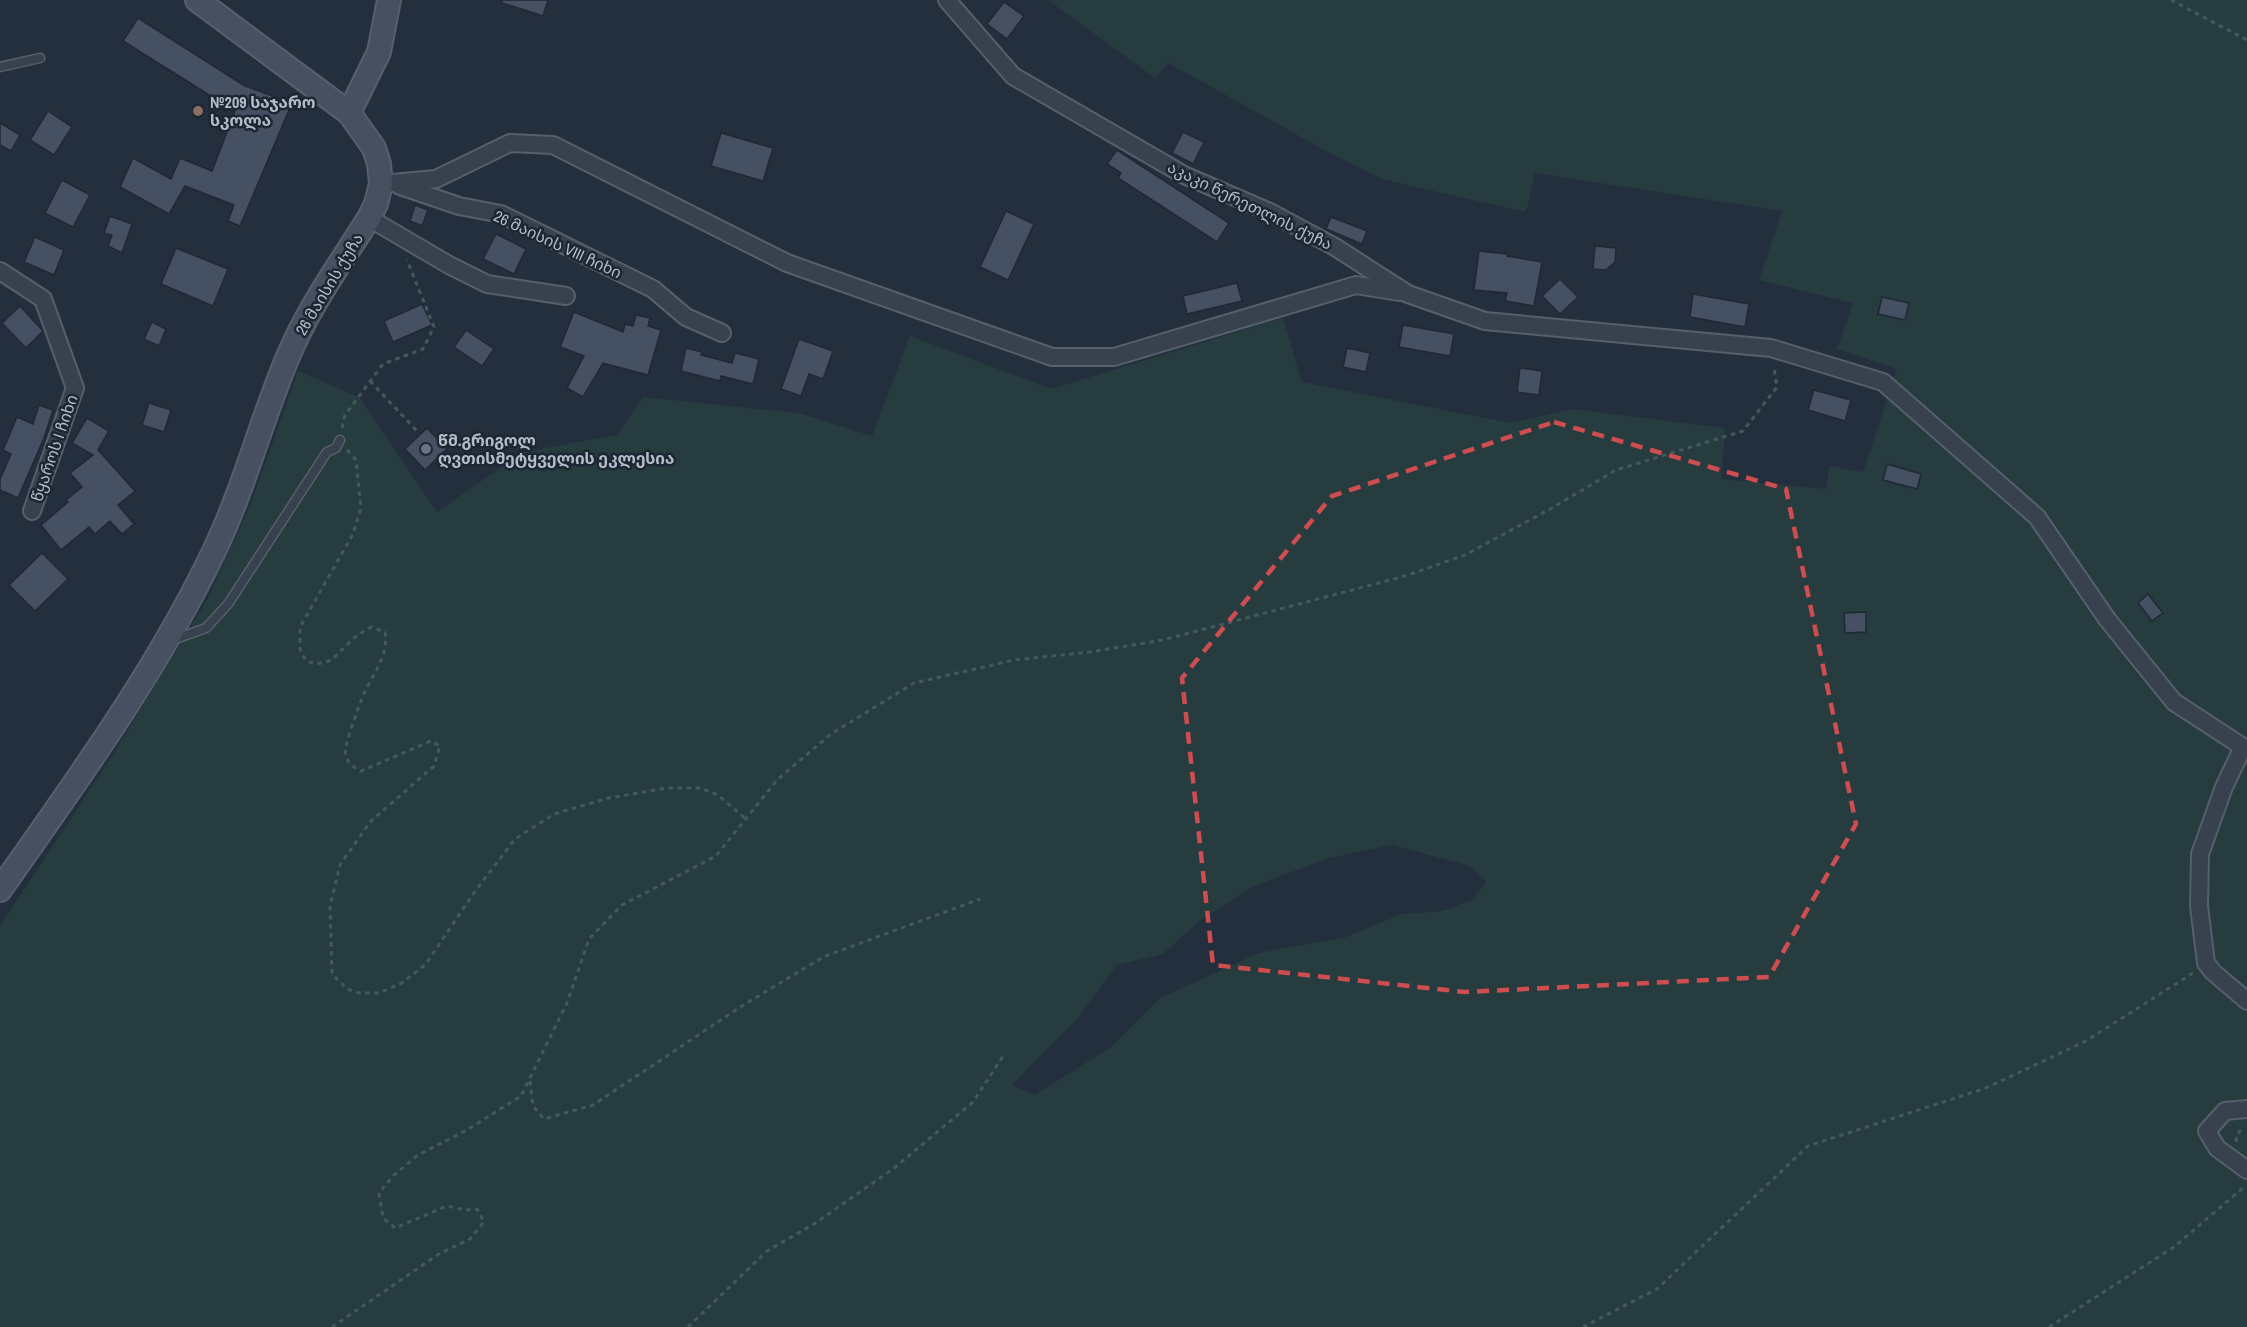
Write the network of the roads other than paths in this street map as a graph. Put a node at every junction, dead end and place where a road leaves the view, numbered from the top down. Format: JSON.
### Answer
{"nodes":[{"id":1,"x":197,"y":0,"type":"edge"},
{"id":2,"x":389,"y":0,"type":"edge"},
{"id":3,"x":947,"y":0,"type":"edge"},
{"id":4,"x":40,"y":58,"type":"dead end"},
{"id":5,"x":0,"y":67,"type":"edge"},
{"id":6,"x":349,"y":113,"type":"junction"},
{"id":7,"x":381,"y":184,"type":"junction"},
{"id":8,"x":369,"y":218,"type":"junction"},
{"id":9,"x":0,"y":271,"type":"edge"},
{"id":10,"x":1408,"y":294,"type":"junction"},
{"id":11,"x":566,"y":296,"type":"dead end"},
{"id":12,"x":722,"y":333,"type":"dead end"},
{"id":13,"x":338,"y":444,"type":"road end"},
{"id":14,"x":32,"y":511,"type":"dead end"},
{"id":15,"x":170,"y":634,"type":"junction"},
{"id":16,"x":0,"y":890,"type":"edge"},
{"id":17,"x":2247,"y":1001,"type":"edge"},
{"id":18,"x":2247,"y":1109,"type":"edge"},
{"id":19,"x":2247,"y":1170,"type":"edge"}],
"edges":[{"from":1,"to":6,"type":"main road","name":"26 მაისის ქუჩა"},
{"from":2,"to":6,"type":"main road"},
{"from":3,"to":10,"type":"street","name":"აკაკი წერეთლის ქუჩა"},
{"from":4,"to":5,"type":"lane"},
{"from":6,"to":7,"type":"main road","name":"26 მაისის ქუჩა"},
{"from":7,"to":8,"type":"main road","name":"26 მაისის ქუჩა"},
{"from":7,"to":10,"type":"street"},
{"from":7,"to":12,"type":"street","name":"26 მაისის VIII ჩიხი"},
{"from":8,"to":11,"type":"street"},
{"from":8,"to":15,"type":"main road","name":"26 მაისის ქუჩა"},
{"from":9,"to":14,"type":"street","name":"წყაროს I ჩიხი"},
{"from":10,"to":17,"type":"street","name":"აკაკი წერეთლის ქუჩა"},
{"from":13,"to":15,"type":"lane"},
{"from":15,"to":16,"type":"main road","name":"26 მაისის ქუჩა"},
{"from":18,"to":19,"type":"street"}]}
